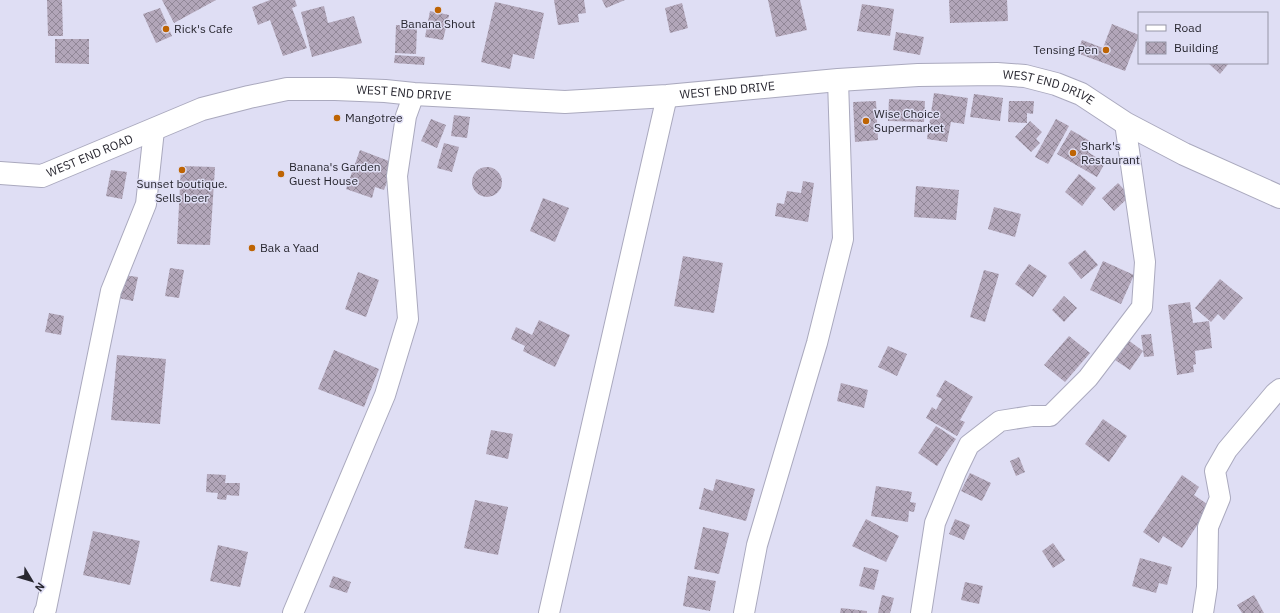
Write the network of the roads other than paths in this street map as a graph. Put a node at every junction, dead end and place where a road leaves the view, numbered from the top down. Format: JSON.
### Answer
{"nodes":[{"id":1,"x":838,"y":80,"type":"junction"},
{"id":2,"x":414,"y":94,"type":"junction"},
{"id":3,"x":667,"y":96,"type":"junction"},
{"id":4,"x":1125,"y":123,"type":"junction"},
{"id":5,"x":154,"y":130,"type":"junction"},
{"id":6,"x":0,"y":173,"type":"edge"},
{"id":7,"x":1280,"y":197,"type":"edge"},
{"id":8,"x":1280,"y":389,"type":"edge"},
{"id":9,"x":44,"y":613,"type":"edge"},
{"id":10,"x":293,"y":613,"type":"edge"},
{"id":11,"x":548,"y":613,"type":"edge"},
{"id":12,"x":744,"y":613,"type":"edge"},
{"id":13,"x":921,"y":613,"type":"edge"},
{"id":14,"x":1203,"y":613,"type":"edge"}],
"edges":[{"from":1,"to":3,"type":"main road","name":"WEST END DRIVE"},
{"from":1,"to":4,"type":"main road","name":"WEST END DRIVE"},
{"from":1,"to":12,"type":"street"},
{"from":2,"to":3,"type":"main road","name":"WEST END DRIVE"},
{"from":2,"to":5,"type":"main road","name":"WEST END DRIVE"},
{"from":2,"to":10,"type":"street"},
{"from":3,"to":11,"type":"street"},
{"from":4,"to":7,"type":"main road","name":"WEST END DRIVE"},
{"from":4,"to":13,"type":"street"},
{"from":5,"to":6,"type":"main road","name":"WEST END ROAD"},
{"from":5,"to":9,"type":"street"},
{"from":8,"to":14,"type":"street"}]}
